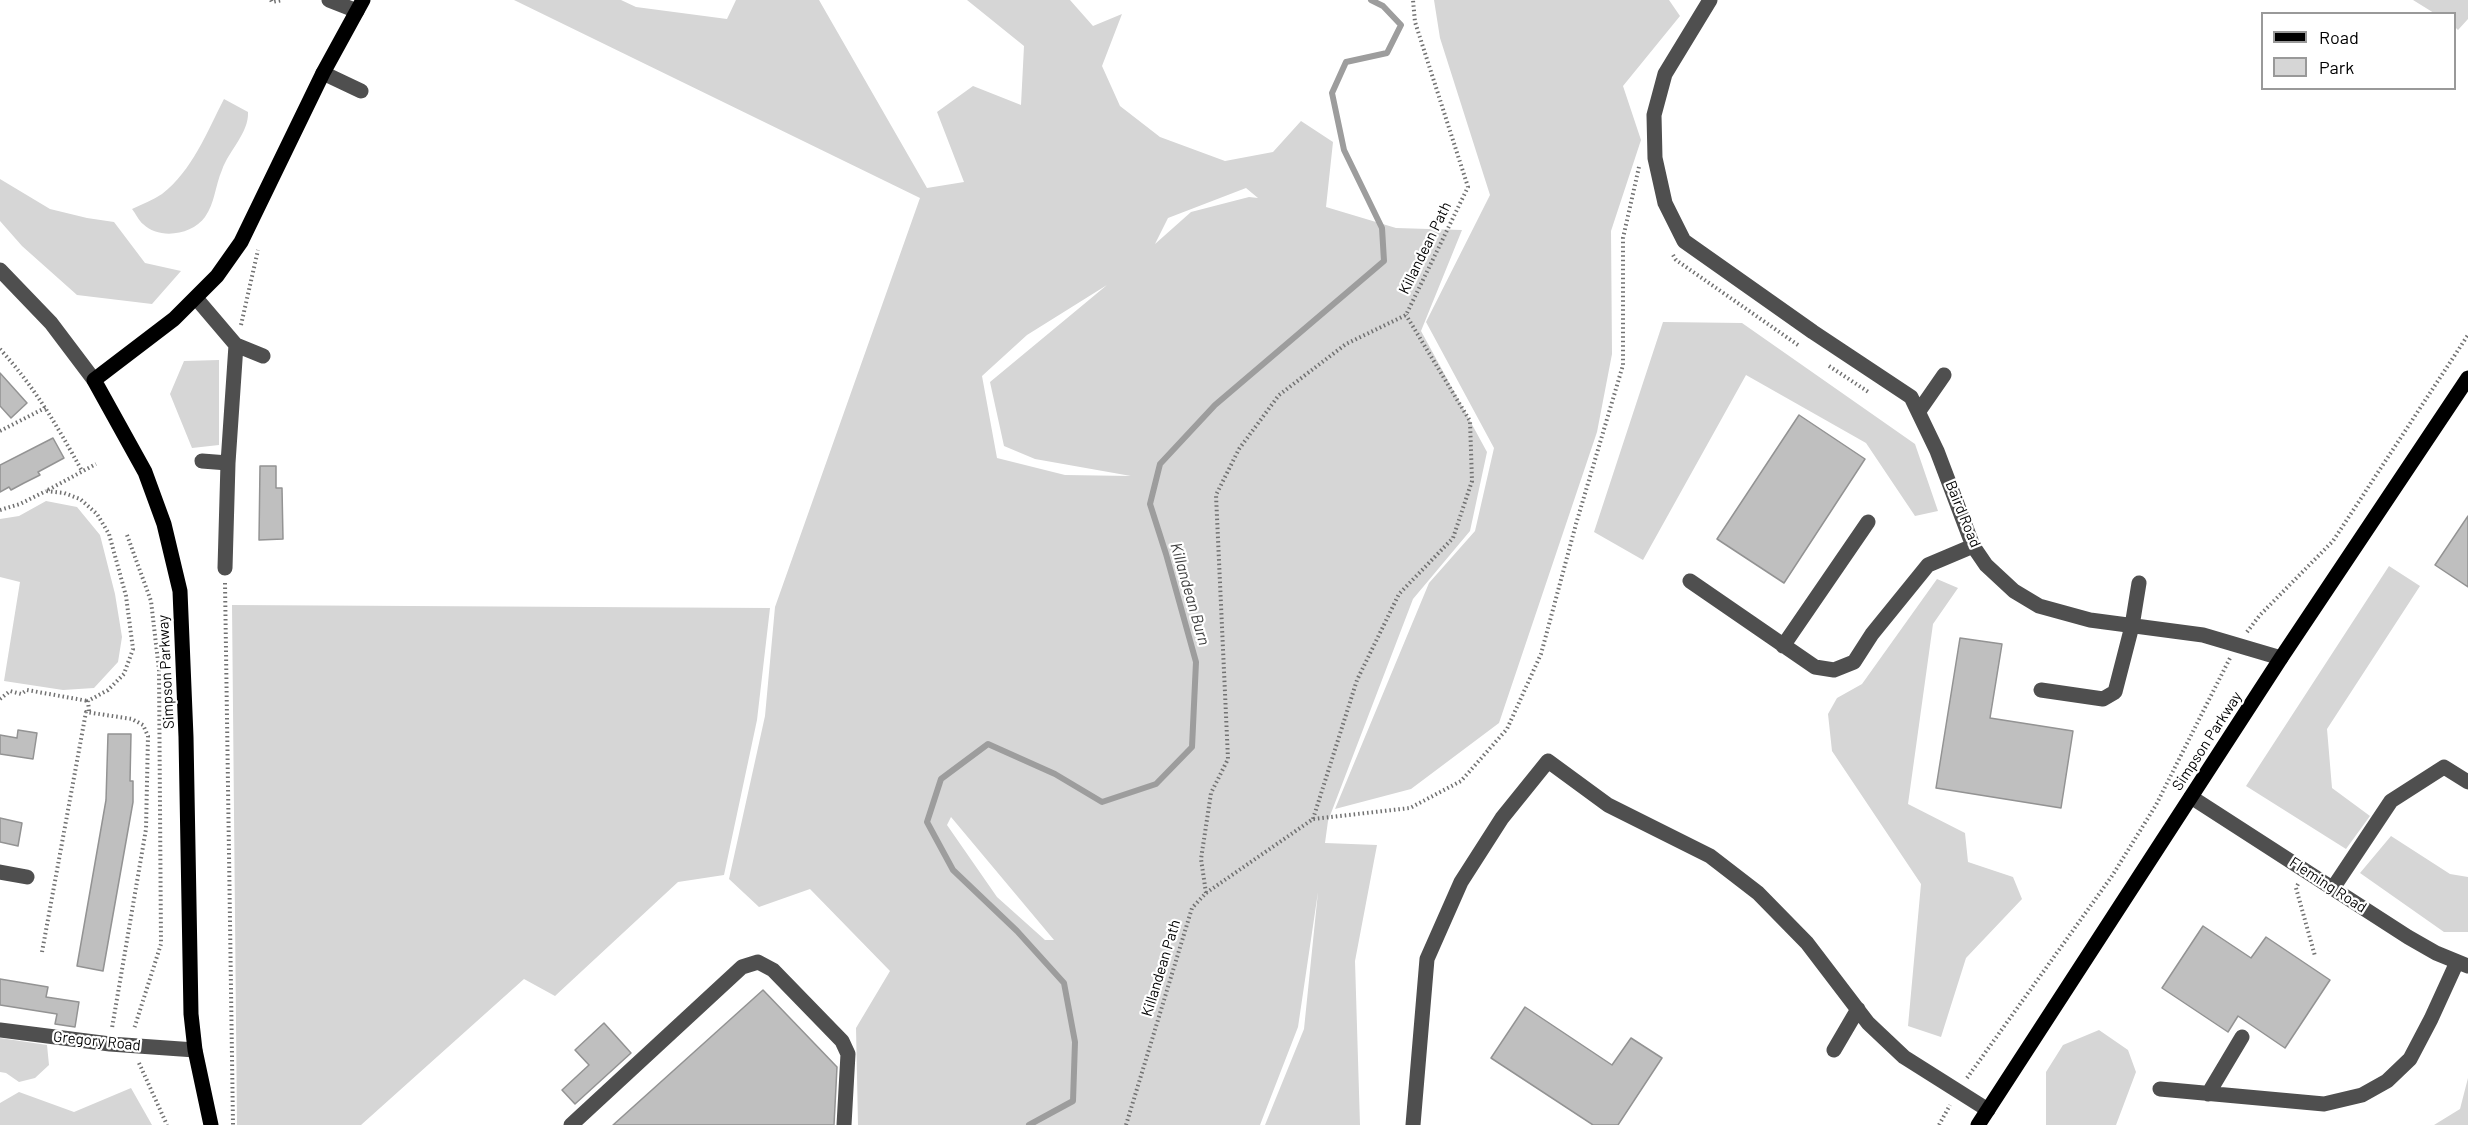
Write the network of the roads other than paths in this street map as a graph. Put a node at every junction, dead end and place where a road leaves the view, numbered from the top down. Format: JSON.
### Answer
{"nodes":[{"id":1,"x":329,"y":0,"type":"edge"},
{"id":2,"x":1710,"y":0,"type":"edge"},
{"id":3,"x":360,"y":5,"type":"edge"},
{"id":4,"x":323,"y":73,"type":"junction"},
{"id":5,"x":362,"y":92,"type":"dead end"},
{"id":6,"x":0,"y":270,"type":"edge"},
{"id":7,"x":196,"y":298,"type":"junction"},
{"id":8,"x":236,"y":345,"type":"junction"},
{"id":9,"x":263,"y":356,"type":"dead end"},
{"id":10,"x":1944,"y":375,"type":"dead end"},
{"id":11,"x":2468,"y":378,"type":"edge"},
{"id":12,"x":94,"y":380,"type":"junction"},
{"id":13,"x":1919,"y":411,"type":"junction"},
{"id":14,"x":202,"y":461,"type":"dead end"},
{"id":15,"x":228,"y":463,"type":"junction"},
{"id":16,"x":1868,"y":522,"type":"dead end"},
{"id":17,"x":1973,"y":546,"type":"junction"},
{"id":18,"x":225,"y":568,"type":"road end"},
{"id":19,"x":1690,"y":581,"type":"dead end"},
{"id":20,"x":2139,"y":583,"type":"dead end"},
{"id":21,"x":2132,"y":626,"type":"junction"},
{"id":22,"x":1783,"y":646,"type":"junction"},
{"id":23,"x":2281,"y":658,"type":"junction"},
{"id":24,"x":2041,"y":690,"type":"dead end"},
{"id":25,"x":2468,"y":782,"type":"edge"},
{"id":26,"x":2191,"y":797,"type":"junction"},
{"id":27,"x":0,"y":872,"type":"edge"},
{"id":28,"x":27,"y":877,"type":"dead end"},
{"id":29,"x":2333,"y":888,"type":"junction"},
{"id":30,"x":2462,"y":964,"type":"edge"},
{"id":31,"x":1858,"y":1009,"type":"junction"},
{"id":32,"x":0,"y":1030,"type":"edge"},
{"id":33,"x":2242,"y":1037,"type":"dead end"},
{"id":34,"x":195,"y":1050,"type":"junction"},
{"id":35,"x":1834,"y":1050,"type":"dead end"},
{"id":36,"x":2160,"y":1089,"type":"dead end"},
{"id":37,"x":2208,"y":1094,"type":"junction"},
{"id":38,"x":1988,"y":1110,"type":"junction"},
{"id":39,"x":211,"y":1125,"type":"edge"},
{"id":40,"x":571,"y":1125,"type":"edge"},
{"id":41,"x":844,"y":1125,"type":"edge"},
{"id":42,"x":1413,"y":1125,"type":"edge"},
{"id":43,"x":1978,"y":1125,"type":"edge"}],
"edges":[{"from":1,"to":3,"type":"street"},
{"from":2,"to":13,"type":"street","name":"Baird Road"},
{"from":3,"to":4,"type":"main road"},
{"from":4,"to":5,"type":"street"},
{"from":4,"to":7,"type":"main road"},
{"from":6,"to":12,"type":"street","name":"Simpson Parkway"},
{"from":7,"to":8,"type":"street"},
{"from":7,"to":12,"type":"main road"},
{"from":8,"to":9,"type":"street"},
{"from":8,"to":15,"type":"street"},
{"from":10,"to":13,"type":"street"},
{"from":11,"to":23,"type":"main road","name":"Simpson Parkway"},
{"from":12,"to":34,"type":"main road","name":"Simpson Parkway"},
{"from":13,"to":17,"type":"street","name":"Baird Road"},
{"from":14,"to":15,"type":"street"},
{"from":15,"to":18,"type":"street"},
{"from":16,"to":22,"type":"street"},
{"from":17,"to":21,"type":"street","name":"Baird Road"},
{"from":17,"to":22,"type":"street"},
{"from":19,"to":22,"type":"street"},
{"from":20,"to":21,"type":"street"},
{"from":21,"to":23,"type":"street","name":"Baird Road"},
{"from":21,"to":24,"type":"street"},
{"from":23,"to":26,"type":"main road","name":"Simpson Parkway"},
{"from":25,"to":29,"type":"street"},
{"from":26,"to":29,"type":"street","name":"Fleming Road"},
{"from":26,"to":38,"type":"main road","name":"Simpson Parkway"},
{"from":27,"to":28,"type":"street"},
{"from":29,"to":30,"type":"street","name":"Fleming Road"},
{"from":30,"to":37,"type":"street"},
{"from":31,"to":35,"type":"street"},
{"from":31,"to":38,"type":"street"},
{"from":31,"to":42,"type":"street"},
{"from":32,"to":34,"type":"street","name":"Gregory Road"},
{"from":33,"to":37,"type":"street"},
{"from":34,"to":39,"type":"main road","name":"Simpson Parkway"},
{"from":36,"to":37,"type":"street"},
{"from":38,"to":43,"type":"main road","name":"Simpson Parkway"},
{"from":40,"to":41,"type":"street"}]}
